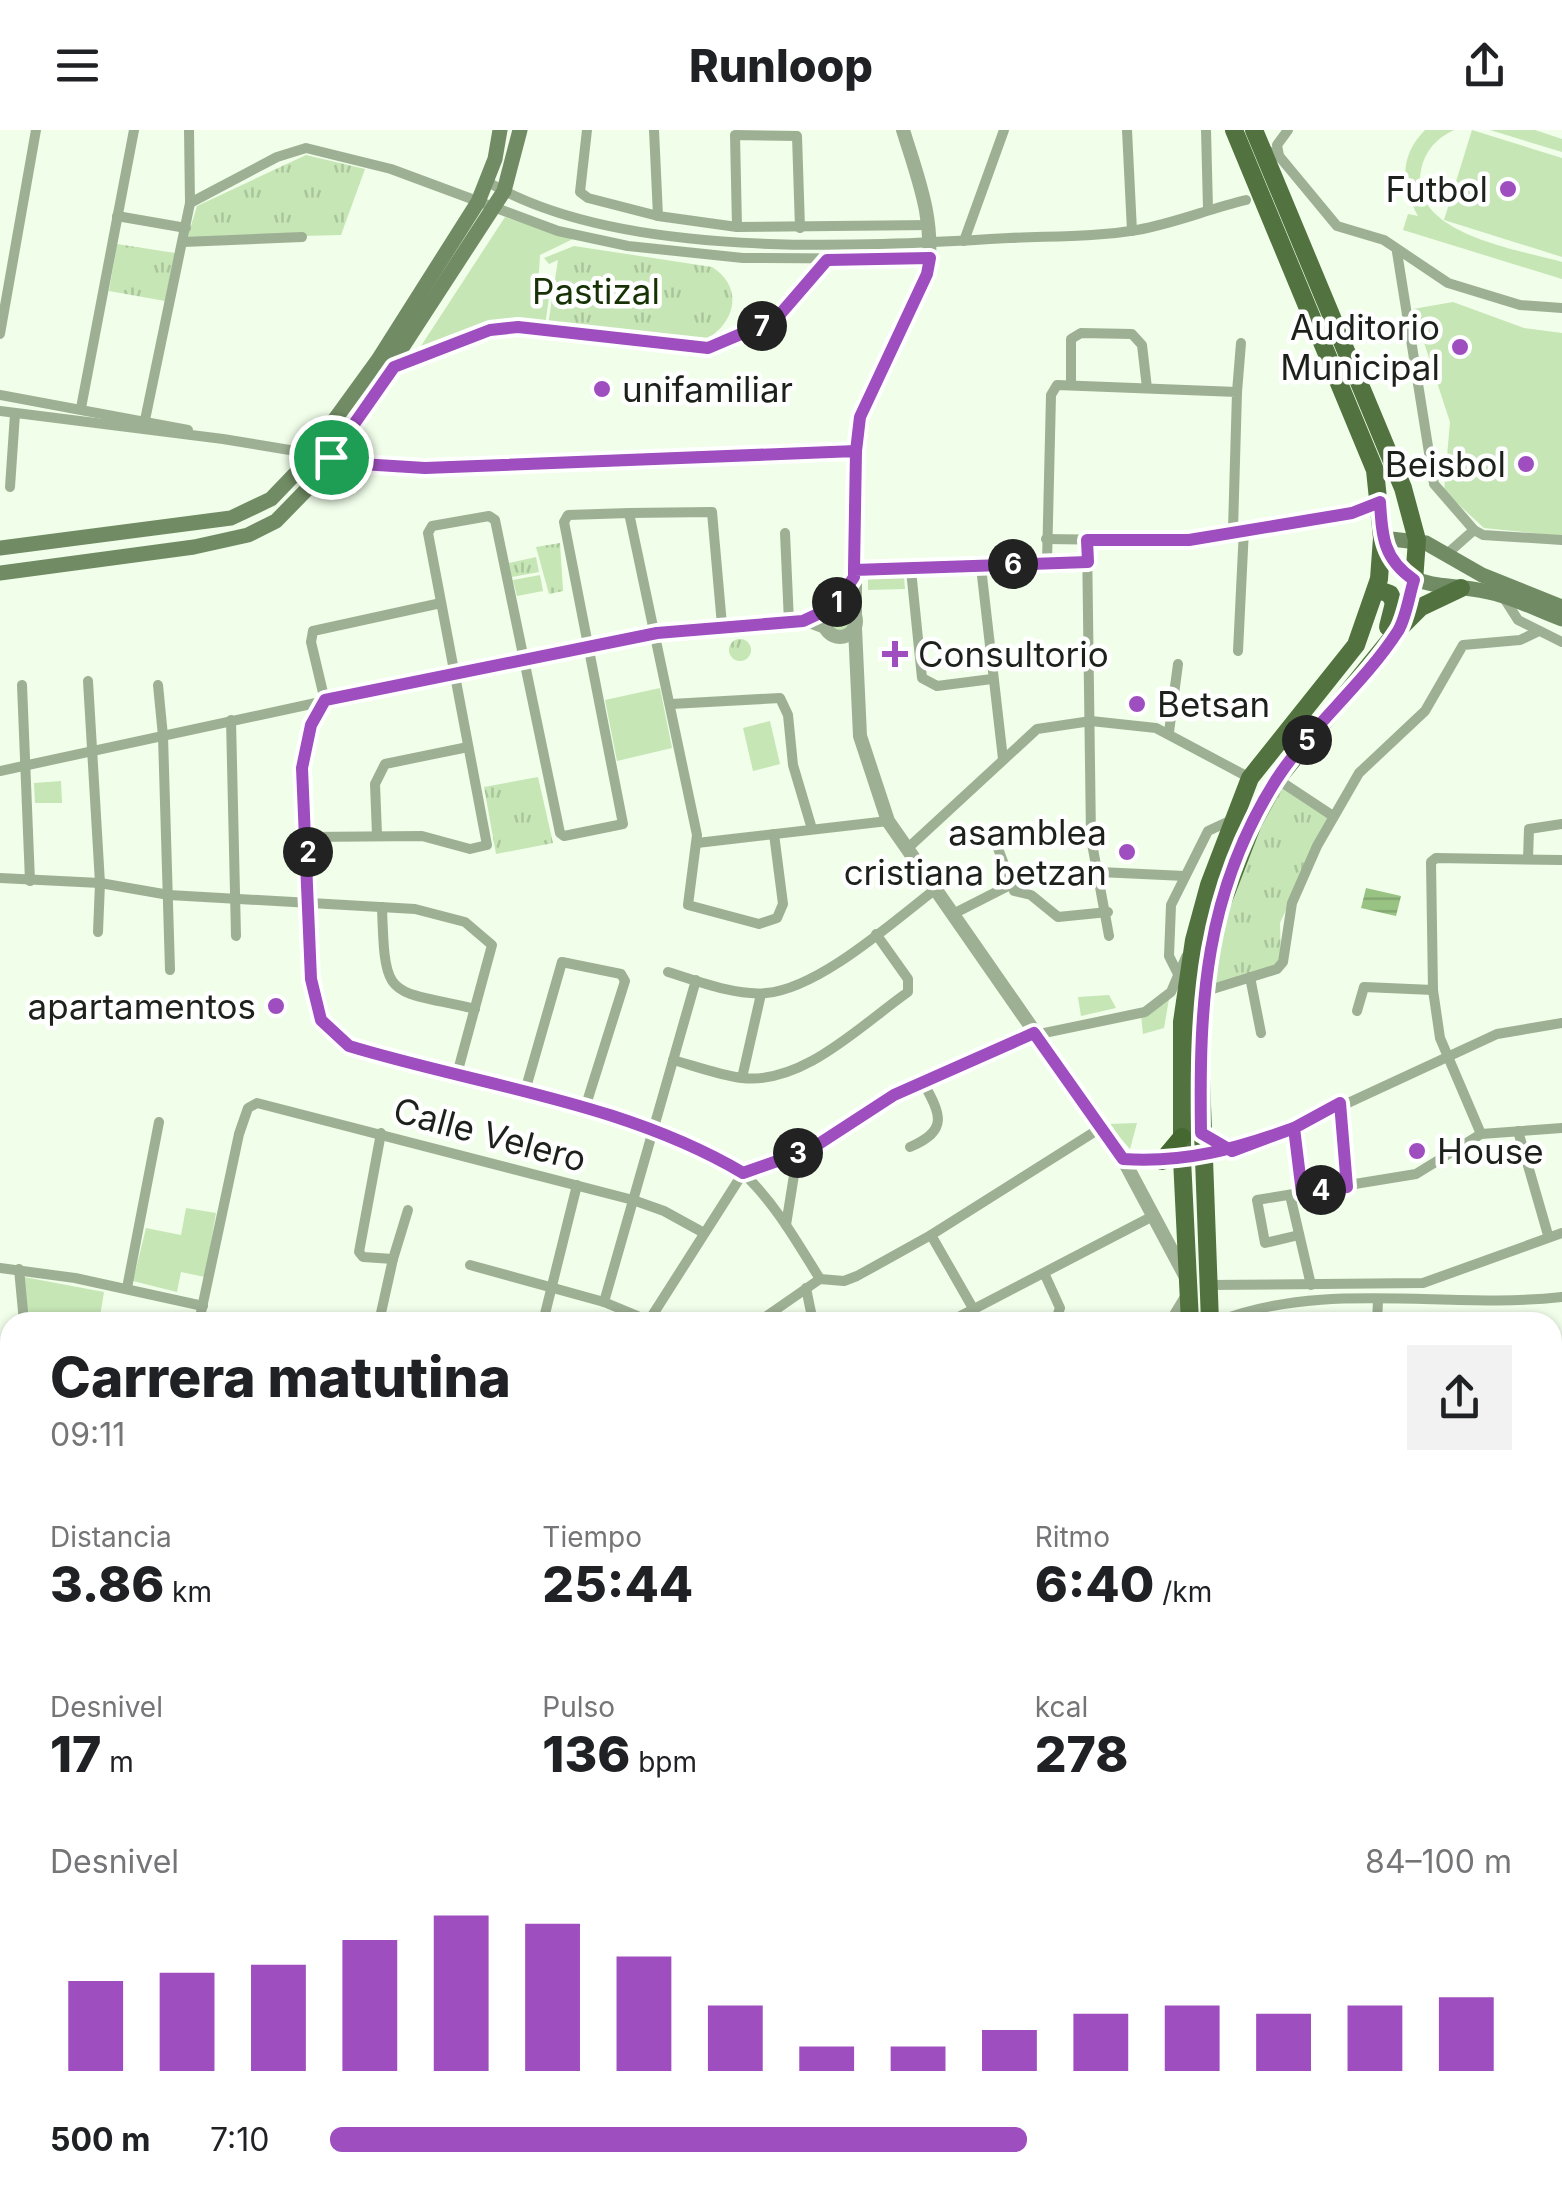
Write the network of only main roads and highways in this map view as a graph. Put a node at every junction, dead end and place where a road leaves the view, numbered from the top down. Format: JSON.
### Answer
{"nodes":[{"id":1,"x":500,"y":130,"type":"edge"},
{"id":2,"x":520,"y":130,"type":"edge"},
{"id":3,"x":1234,"y":130,"type":"edge"},
{"id":4,"x":1257,"y":139,"type":"edge"},
{"id":5,"x":486,"y":204,"type":"junction"},
{"id":6,"x":1382,"y":540,"type":"junction"},
{"id":7,"x":1417,"y":540,"type":"junction"},
{"id":8,"x":0,"y":548,"type":"edge"},
{"id":9,"x":0,"y":573,"type":"edge"},
{"id":10,"x":1414,"y":580,"type":"junction"},
{"id":11,"x":1376,"y":588,"type":"junction"},
{"id":12,"x":1462,"y":588,"type":"junction"},
{"id":13,"x":1562,"y":607,"type":"edge"},
{"id":14,"x":1562,"y":619,"type":"edge"},
{"id":15,"x":1399,"y":629,"type":"junction"},
{"id":16,"x":1374,"y":660,"type":"junction"},
{"id":17,"x":1182,"y":1138,"type":"junction"},
{"id":18,"x":1162,"y":1161,"type":"road end"},
{"id":19,"x":1190,"y":1312,"type":"edge"},
{"id":20,"x":1212,"y":1312,"type":"edge"}],
"edges":[{"from":1,"to":5,"type":"main road"},
{"from":2,"to":5,"type":"main road"},
{"from":3,"to":6,"type":"main road"},
{"from":4,"to":7,"type":"main road"},
{"from":5,"to":8,"type":"main road"},
{"from":5,"to":9,"type":"main road"},
{"from":6,"to":7,"type":"main road"},
{"from":6,"to":10,"type":"main road"},
{"from":6,"to":11,"type":"main road"},
{"from":7,"to":10,"type":"main road"},
{"from":7,"to":13,"type":"main road"},
{"from":10,"to":12,"type":"main road"},
{"from":10,"to":15,"type":"main road"},
{"from":11,"to":16,"type":"main road"},
{"from":11,"to":17,"type":"main road"},
{"from":12,"to":14,"type":"main road"},
{"from":12,"to":15,"type":"main road"},
{"from":15,"to":16,"type":"main road"},
{"from":16,"to":20,"type":"main road"},
{"from":17,"to":18,"type":"highway"},
{"from":17,"to":19,"type":"main road"}]}
